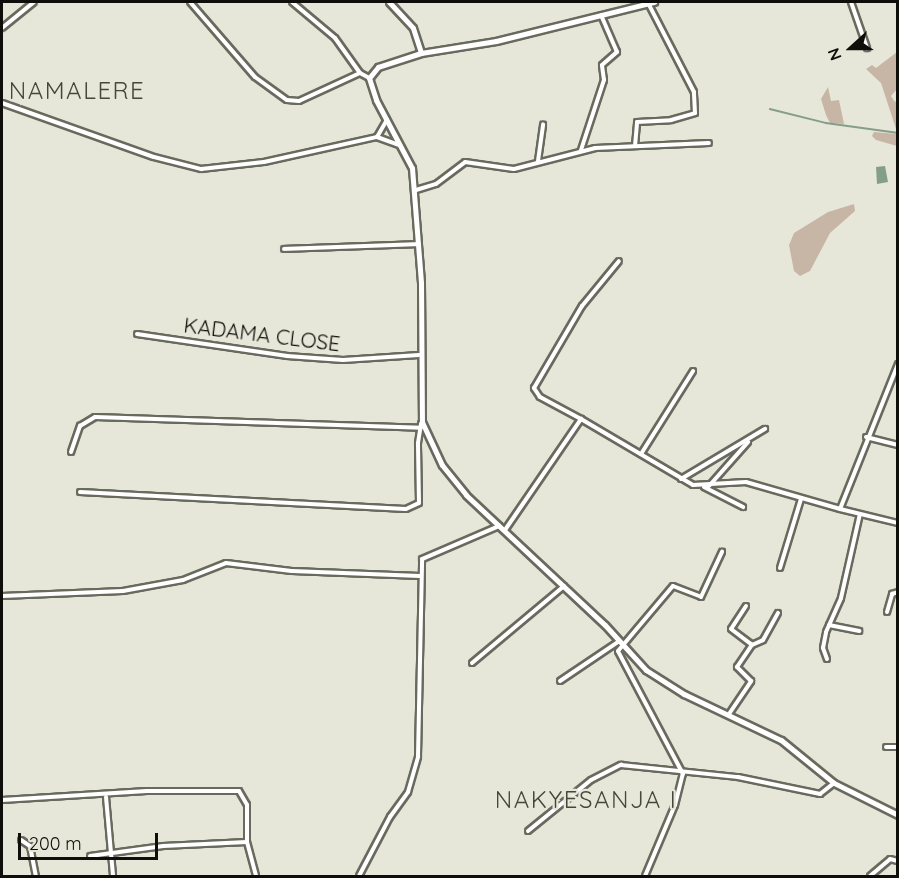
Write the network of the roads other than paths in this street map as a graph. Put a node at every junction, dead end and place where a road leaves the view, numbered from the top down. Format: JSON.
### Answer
{"nodes":[{"id":1,"x":34,"y":2,"type":"edge"},
{"id":2,"x":190,"y":2,"type":"edge"},
{"id":3,"x":292,"y":2,"type":"edge"},
{"id":4,"x":389,"y":2,"type":"edge"},
{"id":5,"x":651,"y":2,"type":"edge"},
{"id":6,"x":851,"y":2,"type":"edge"},
{"id":7,"x":601,"y":15,"type":"junction"},
{"id":8,"x":2,"y":28,"type":"edge"},
{"id":9,"x":867,"y":48,"type":"dead end"},
{"id":10,"x":421,"y":53,"type":"junction"},
{"id":11,"x":360,"y":73,"type":"junction"},
{"id":12,"x":369,"y":78,"type":"junction"},
{"id":13,"x":2,"y":103,"type":"edge"},
{"id":14,"x":387,"y":120,"type":"junction"},
{"id":15,"x":543,"y":124,"type":"dead end"},
{"id":16,"x":377,"y":137,"type":"junction"},
{"id":17,"x":709,"y":143,"type":"dead end"},
{"id":18,"x":635,"y":146,"type":"junction"},
{"id":19,"x":404,"y":147,"type":"junction"},
{"id":20,"x":580,"y":150,"type":"junction"},
{"id":21,"x":538,"y":161,"type":"junction"},
{"id":22,"x":416,"y":190,"type":"junction"},
{"id":23,"x":419,"y":244,"type":"junction"},
{"id":24,"x":284,"y":249,"type":"dead end"},
{"id":25,"x":619,"y":261,"type":"dead end"},
{"id":26,"x":137,"y":334,"type":"dead end"},
{"id":27,"x":420,"y":356,"type":"junction"},
{"id":28,"x":897,"y":364,"type":"edge"},
{"id":29,"x":693,"y":371,"type":"dead end"},
{"id":30,"x":581,"y":419,"type":"junction"},
{"id":31,"x":421,"y":425,"type":"junction"},
{"id":32,"x":866,"y":437,"type":"junction"},
{"id":33,"x":897,"y":445,"type":"edge"},
{"id":34,"x":71,"y":452,"type":"dead end"},
{"id":35,"x":641,"y":454,"type":"junction"},
{"id":36,"x":681,"y":479,"type":"junction"},
{"id":37,"x":707,"y":487,"type":"junction"},
{"id":38,"x":80,"y":492,"type":"dead end"},
{"id":39,"x":801,"y":499,"type":"junction"},
{"id":40,"x":743,"y":507,"type":"dead end"},
{"id":41,"x":840,"y":509,"type":"junction"},
{"id":42,"x":860,"y":514,"type":"junction"},
{"id":43,"x":897,"y":523,"type":"edge"},
{"id":44,"x":499,"y":525,"type":"junction"},
{"id":45,"x":505,"y":530,"type":"junction"},
{"id":46,"x":722,"y":552,"type":"dead end"},
{"id":47,"x":780,"y":568,"type":"dead end"},
{"id":48,"x":420,"y":576,"type":"junction"},
{"id":49,"x":564,"y":586,"type":"junction"},
{"id":50,"x":897,"y":592,"type":"edge"},
{"id":51,"x":2,"y":596,"type":"edge"},
{"id":52,"x":746,"y":606,"type":"dead end"},
{"id":53,"x":887,"y":612,"type":"dead end"},
{"id":54,"x":778,"y":613,"type":"dead end"},
{"id":55,"x":829,"y":625,"type":"junction"},
{"id":56,"x":859,"y":631,"type":"dead end"},
{"id":57,"x":620,"y":643,"type":"junction"},
{"id":58,"x":752,"y":645,"type":"junction"},
{"id":59,"x":827,"y":659,"type":"dead end"},
{"id":60,"x":472,"y":663,"type":"dead end"},
{"id":61,"x":560,"y":681,"type":"dead end"},
{"id":62,"x":729,"y":714,"type":"junction"},
{"id":63,"x":886,"y":747,"type":"dead end"},
{"id":64,"x":897,"y":747,"type":"edge"},
{"id":65,"x":683,"y":774,"type":"junction"},
{"id":66,"x":834,"y":783,"type":"junction"},
{"id":67,"x":106,"y":796,"type":"junction"},
{"id":68,"x":2,"y":800,"type":"edge"},
{"id":69,"x":897,"y":815,"type":"edge"},
{"id":70,"x":528,"y":831,"type":"dead end"},
{"id":71,"x":21,"y":840,"type":"dead end"},
{"id":72,"x":248,"y":842,"type":"junction"},
{"id":73,"x":112,"y":855,"type":"junction"},
{"id":74,"x":90,"y":856,"type":"dead end"},
{"id":75,"x":897,"y":861,"type":"edge"},
{"id":76,"x":36,"y":876,"type":"edge"},
{"id":77,"x":113,"y":876,"type":"edge"},
{"id":78,"x":256,"y":876,"type":"edge"},
{"id":79,"x":359,"y":876,"type":"edge"},
{"id":80,"x":645,"y":876,"type":"edge"},
{"id":81,"x":870,"y":876,"type":"edge"}],
"edges":[{"from":1,"to":8,"type":"street"},
{"from":2,"to":11,"type":"street"},
{"from":3,"to":11,"type":"street"},
{"from":4,"to":10,"type":"street"},
{"from":5,"to":7,"type":"street"},
{"from":5,"to":18,"type":"street"},
{"from":6,"to":9,"type":"street"},
{"from":7,"to":10,"type":"street"},
{"from":7,"to":20,"type":"street"},
{"from":10,"to":12,"type":"street"},
{"from":11,"to":12,"type":"street"},
{"from":12,"to":14,"type":"street"},
{"from":13,"to":16,"type":"street"},
{"from":14,"to":16,"type":"street"},
{"from":14,"to":19,"type":"street"},
{"from":15,"to":21,"type":"street"},
{"from":16,"to":19,"type":"street"},
{"from":17,"to":18,"type":"street"},
{"from":18,"to":20,"type":"street"},
{"from":19,"to":22,"type":"street"},
{"from":20,"to":21,"type":"street"},
{"from":21,"to":22,"type":"street"},
{"from":22,"to":23,"type":"street"},
{"from":23,"to":24,"type":"street"},
{"from":23,"to":27,"type":"street"},
{"from":25,"to":30,"type":"street"},
{"from":26,"to":27,"type":"street","name":"KADAMA CLOSE"},
{"from":27,"to":31,"type":"street"},
{"from":28,"to":32,"type":"street"},
{"from":29,"to":35,"type":"street"},
{"from":30,"to":35,"type":"street"},
{"from":30,"to":45,"type":"street"},
{"from":31,"to":34,"type":"street"},
{"from":31,"to":38,"type":"street"},
{"from":31,"to":44,"type":"street"},
{"from":32,"to":33,"type":"street"},
{"from":32,"to":41,"type":"street"},
{"from":35,"to":36,"type":"street"},
{"from":36,"to":37,"type":"street"},
{"from":36,"to":37,"type":"street"},
{"from":37,"to":39,"type":"street"},
{"from":37,"to":40,"type":"street"},
{"from":39,"to":41,"type":"street"},
{"from":39,"to":47,"type":"street"},
{"from":41,"to":42,"type":"street"},
{"from":42,"to":43,"type":"street"},
{"from":42,"to":55,"type":"street"},
{"from":44,"to":45,"type":"street"},
{"from":44,"to":48,"type":"street"},
{"from":45,"to":49,"type":"street"},
{"from":46,"to":57,"type":"street"},
{"from":48,"to":51,"type":"street"},
{"from":48,"to":79,"type":"street"},
{"from":49,"to":57,"type":"street"},
{"from":49,"to":60,"type":"street"},
{"from":50,"to":53,"type":"street"},
{"from":52,"to":58,"type":"street"},
{"from":54,"to":58,"type":"street"},
{"from":55,"to":56,"type":"street"},
{"from":55,"to":59,"type":"street"},
{"from":57,"to":61,"type":"street"},
{"from":57,"to":62,"type":"street"},
{"from":57,"to":65,"type":"street"},
{"from":58,"to":62,"type":"street"},
{"from":62,"to":66,"type":"street"},
{"from":63,"to":64,"type":"street"},
{"from":65,"to":66,"type":"street"},
{"from":65,"to":70,"type":"street"},
{"from":65,"to":80,"type":"street"},
{"from":66,"to":69,"type":"street"},
{"from":67,"to":68,"type":"street"},
{"from":67,"to":72,"type":"street"},
{"from":67,"to":73,"type":"street"},
{"from":71,"to":76,"type":"street"},
{"from":72,"to":73,"type":"street"},
{"from":72,"to":78,"type":"street"},
{"from":73,"to":74,"type":"street"},
{"from":73,"to":77,"type":"street"},
{"from":75,"to":81,"type":"street"}]}
